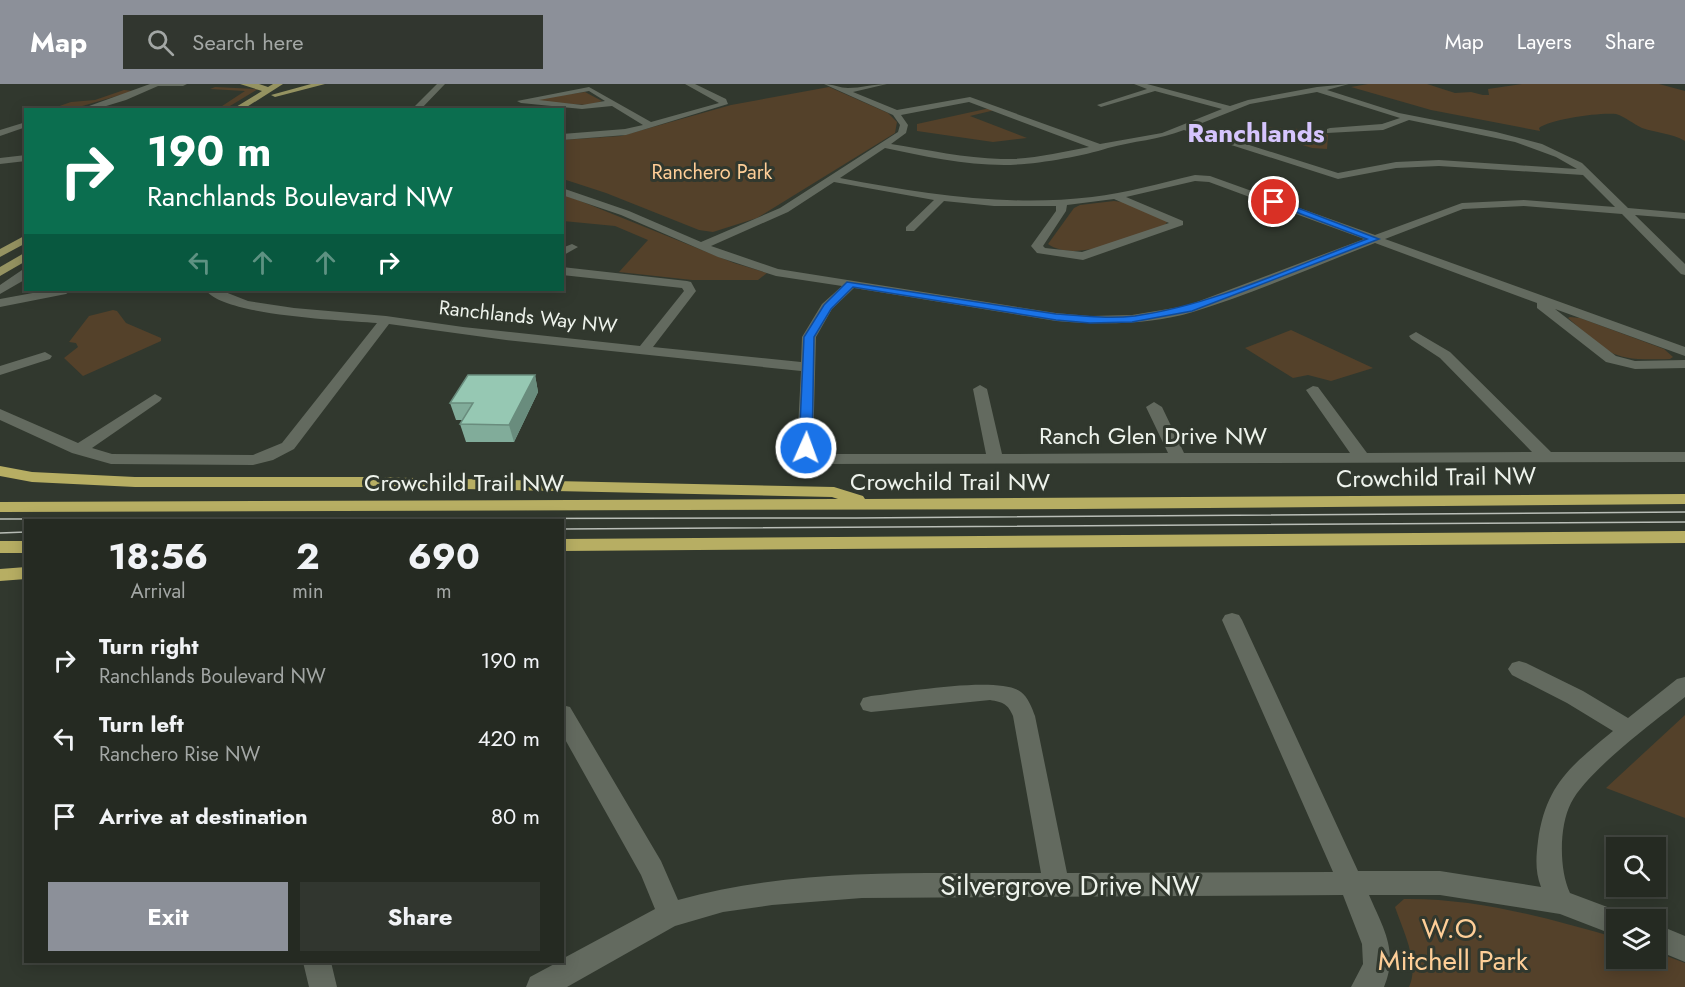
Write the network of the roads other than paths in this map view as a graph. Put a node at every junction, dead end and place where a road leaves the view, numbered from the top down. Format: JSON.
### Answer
{"nodes":[{"id":1,"x":156,"y":84,"type":"edge"},
{"id":2,"x":183,"y":84,"type":"edge"},
{"id":3,"x":244,"y":84,"type":"edge"},
{"id":4,"x":279,"y":84,"type":"edge"},
{"id":5,"x":293,"y":84,"type":"edge"},
{"id":6,"x":321,"y":84,"type":"edge"},
{"id":7,"x":441,"y":84,"type":"edge"},
{"id":8,"x":689,"y":84,"type":"edge"},
{"id":9,"x":828,"y":84,"type":"edge"},
{"id":10,"x":883,"y":84,"type":"edge"},
{"id":11,"x":1138,"y":84,"type":"edge"},
{"id":12,"x":1301,"y":84,"type":"edge"},
{"id":13,"x":1345,"y":84,"type":"edge"},
{"id":14,"x":1315,"y":88,"type":"junction"},
{"id":15,"x":1154,"y":89,"type":"junction"},
{"id":16,"x":845,"y":91,"type":"junction"},
{"id":17,"x":271,"y":93,"type":"junction"},
{"id":18,"x":612,"y":103,"type":"junction"},
{"id":19,"x":1101,"y":105,"type":"dead end"},
{"id":20,"x":89,"y":108,"type":"edge"},
{"id":21,"x":239,"y":108,"type":"edge"},
{"id":22,"x":255,"y":108,"type":"edge"},
{"id":23,"x":417,"y":108,"type":"edge"},
{"id":24,"x":1228,"y":108,"type":"junction"},
{"id":25,"x":896,"y":113,"type":"junction"},
{"id":26,"x":1408,"y":118,"type":"junction"},
{"id":27,"x":24,"y":125,"type":"edge"},
{"id":28,"x":651,"y":126,"type":"junction"},
{"id":29,"x":1186,"y":128,"type":"junction"},
{"id":30,"x":1330,"y":131,"type":"dead end"},
{"id":31,"x":0,"y":133,"type":"edge"},
{"id":32,"x":564,"y":138,"type":"edge"},
{"id":33,"x":886,"y":146,"type":"junction"},
{"id":34,"x":1101,"y":147,"type":"junction"},
{"id":35,"x":24,"y":160,"type":"edge"},
{"id":36,"x":0,"y":163,"type":"edge"},
{"id":37,"x":1587,"y":172,"type":"junction"},
{"id":38,"x":833,"y":179,"type":"junction"},
{"id":39,"x":564,"y":183,"type":"edge"},
{"id":40,"x":564,"y":192,"type":"edge"},
{"id":41,"x":1115,"y":196,"type":"junction"},
{"id":42,"x":940,"y":199,"type":"junction"},
{"id":43,"x":1062,"y":203,"type":"junction"},
{"id":44,"x":1627,"y":212,"type":"junction"},
{"id":45,"x":1685,"y":216,"type":"edge"},
{"id":46,"x":910,"y":229,"type":"dead end"},
{"id":47,"x":24,"y":239,"type":"edge"},
{"id":48,"x":1375,"y":239,"type":"junction"},
{"id":49,"x":714,"y":240,"type":"junction"},
{"id":50,"x":701,"y":246,"type":"junction"},
{"id":51,"x":0,"y":254,"type":"edge"},
{"id":52,"x":24,"y":256,"type":"edge"},
{"id":53,"x":564,"y":271,"type":"edge"},
{"id":54,"x":1685,"y":271,"type":"edge"},
{"id":55,"x":0,"y":272,"type":"edge"},
{"id":56,"x":24,"y":274,"type":"edge"},
{"id":57,"x":803,"y":275,"type":"junction"},
{"id":58,"x":851,"y":284,"type":"junction"},
{"id":59,"x":0,"y":290,"type":"edge"},
{"id":60,"x":61,"y":291,"type":"edge"},
{"id":61,"x":214,"y":291,"type":"edge"},
{"id":62,"x":1530,"y":296,"type":"junction"},
{"id":63,"x":0,"y":303,"type":"edge"},
{"id":64,"x":386,"y":320,"type":"junction"},
{"id":65,"x":1416,"y":336,"type":"dead end"},
{"id":66,"x":645,"y":349,"type":"junction"},
{"id":67,"x":1685,"y":352,"type":"edge"},
{"id":68,"x":45,"y":356,"type":"dead end"},
{"id":69,"x":1685,"y":364,"type":"edge"},
{"id":70,"x":808,"y":368,"type":"junction"},
{"id":71,"x":0,"y":371,"type":"edge"},
{"id":72,"x":980,"y":389,"type":"dead end"},
{"id":73,"x":1313,"y":390,"type":"dead end"},
{"id":74,"x":155,"y":398,"type":"dead end"},
{"id":75,"x":1154,"y":407,"type":"dead end"},
{"id":76,"x":0,"y":414,"type":"edge"},
{"id":77,"x":78,"y":450,"type":"junction"},
{"id":78,"x":1546,"y":457,"type":"junction"},
{"id":79,"x":1685,"y":457,"type":"edge"},
{"id":80,"x":1178,"y":458,"type":"junction"},
{"id":81,"x":1362,"y":459,"type":"junction"},
{"id":82,"x":995,"y":460,"type":"junction"},
{"id":83,"x":0,"y":471,"type":"edge"},
{"id":84,"x":1685,"y":499,"type":"edge"},
{"id":85,"x":873,"y":505,"type":"junction"},
{"id":86,"x":0,"y":507,"type":"edge"},
{"id":87,"x":1685,"y":537,"type":"edge"},
{"id":88,"x":564,"y":544,"type":"edge"},
{"id":89,"x":24,"y":547,"type":"edge"},
{"id":90,"x":0,"y":548,"type":"edge"},
{"id":91,"x":24,"y":573,"type":"edge"},
{"id":92,"x":0,"y":575,"type":"edge"},
{"id":93,"x":1232,"y":620,"type":"dead end"},
{"id":94,"x":1519,"y":669,"type":"dead end"},
{"id":95,"x":1685,"y":685,"type":"edge"},
{"id":96,"x":871,"y":704,"type":"dead end"},
{"id":97,"x":564,"y":715,"type":"edge"},
{"id":98,"x":1630,"y":730,"type":"junction"},
{"id":99,"x":1351,"y":884,"type":"junction"},
{"id":100,"x":1056,"y":885,"type":"junction"},
{"id":101,"x":1560,"y":902,"type":"junction"},
{"id":102,"x":671,"y":915,"type":"junction"},
{"id":103,"x":1606,"y":919,"type":"edge"},
{"id":104,"x":1666,"y":941,"type":"edge"},
{"id":105,"x":1685,"y":949,"type":"edge"},
{"id":106,"x":317,"y":963,"type":"edge"},
{"id":107,"x":323,"y":987,"type":"edge"},
{"id":108,"x":540,"y":987,"type":"edge"},
{"id":109,"x":1365,"y":987,"type":"edge"}],
"edges":[{"from":1,"to":2,"type":"street"},
{"from":1,"to":20,"type":"street"},
{"from":3,"to":17,"type":"main road"},
{"from":4,"to":17,"type":"main road"},
{"from":5,"to":17,"type":"main road"},
{"from":6,"to":17,"type":"main road"},
{"from":7,"to":23,"type":"street"},
{"from":8,"to":28,"type":"street"},
{"from":9,"to":16,"type":"street"},
{"from":10,"to":16,"type":"street"},
{"from":11,"to":15,"type":"street"},
{"from":12,"to":14,"type":"street"},
{"from":13,"to":14,"type":"street"},
{"from":14,"to":24,"type":"street"},
{"from":14,"to":26,"type":"street"},
{"from":15,"to":19,"type":"street"},
{"from":15,"to":24,"type":"street"},
{"from":16,"to":25,"type":"street"},
{"from":17,"to":21,"type":"main road"},
{"from":17,"to":22,"type":"main road"},
{"from":18,"to":18,"type":"street"},
{"from":18,"to":28,"type":"street"},
{"from":24,"to":29,"type":"street"},
{"from":25,"to":33,"type":"street"},
{"from":25,"to":34,"type":"street"},
{"from":26,"to":30,"type":"street"},
{"from":26,"to":37,"type":"street"},
{"from":27,"to":31,"type":"street"},
{"from":28,"to":32,"type":"street"},
{"from":29,"to":34,"type":"street"},
{"from":29,"to":37,"type":"street"},
{"from":33,"to":34,"type":"street"},
{"from":33,"to":38,"type":"street"},
{"from":35,"to":36,"type":"street"},
{"from":37,"to":44,"type":"street"},
{"from":38,"to":42,"type":"street"},
{"from":38,"to":49,"type":"street"},
{"from":39,"to":49,"type":"street"},
{"from":40,"to":50,"type":"street"},
{"from":41,"to":43,"type":"street"},
{"from":41,"to":43,"type":"street"},
{"from":41,"to":48,"type":"street"},
{"from":42,"to":43,"type":"street"},
{"from":42,"to":46,"type":"street"},
{"from":44,"to":45,"type":"street"},
{"from":44,"to":48,"type":"street"},
{"from":44,"to":54,"type":"street"},
{"from":47,"to":51,"type":"main road"},
{"from":48,"to":58,"type":"street"},
{"from":48,"to":62,"type":"street"},
{"from":49,"to":50,"type":"street"},
{"from":49,"to":57,"type":"street"},
{"from":50,"to":57,"type":"street"},
{"from":52,"to":55,"type":"main road"},
{"from":53,"to":66,"type":"street"},
{"from":56,"to":59,"type":"street"},
{"from":57,"to":58,"type":"street"},
{"from":58,"to":70,"type":"street","name":"Ranch Glen Drive NW"},
{"from":60,"to":63,"type":"street"},
{"from":61,"to":64,"type":"street","name":"Ranchlands Way NW"},
{"from":62,"to":67,"type":"street"},
{"from":62,"to":69,"type":"street"},
{"from":64,"to":66,"type":"street","name":"Ranchlands Way NW"},
{"from":64,"to":77,"type":"street"},
{"from":65,"to":78,"type":"street"},
{"from":66,"to":70,"type":"street","name":"Ranchlands Way NW"},
{"from":68,"to":71,"type":"street"},
{"from":70,"to":82,"type":"street","name":"Ranch Glen Drive NW"},
{"from":72,"to":82,"type":"street"},
{"from":73,"to":81,"type":"street"},
{"from":74,"to":77,"type":"street"},
{"from":75,"to":80,"type":"street"},
{"from":76,"to":77,"type":"street"},
{"from":78,"to":79,"type":"street","name":"Ranch Glen Drive NW"},
{"from":78,"to":81,"type":"street","name":"Ranch Glen Drive NW"},
{"from":80,"to":81,"type":"street","name":"Ranch Glen Drive NW"},
{"from":80,"to":82,"type":"street","name":"Ranch Glen Drive NW"},
{"from":83,"to":85,"type":"highway"},
{"from":84,"to":85,"type":"highway","name":"Crowchild Trail NW"},
{"from":85,"to":86,"type":"highway","name":"Crowchild Trail NW"},
{"from":87,"to":88,"type":"highway"},
{"from":89,"to":90,"type":"highway"},
{"from":91,"to":92,"type":"highway"},
{"from":93,"to":99,"type":"street"},
{"from":94,"to":98,"type":"street"},
{"from":95,"to":98,"type":"street"},
{"from":96,"to":100,"type":"street"},
{"from":97,"to":102,"type":"street"},
{"from":98,"to":101,"type":"street"},
{"from":99,"to":100,"type":"street","name":"Silvergrove Drive NW"},
{"from":99,"to":101,"type":"street","name":"Silvergrove Drive NW"},
{"from":99,"to":109,"type":"street"},
{"from":100,"to":102,"type":"street","name":"Silvergrove Drive NW"},
{"from":101,"to":103,"type":"street","name":"Silvergrove Drive NW"},
{"from":102,"to":108,"type":"street","name":"Silvergrove Drive NW"},
{"from":104,"to":105,"type":"street"},
{"from":106,"to":107,"type":"street"}]}
